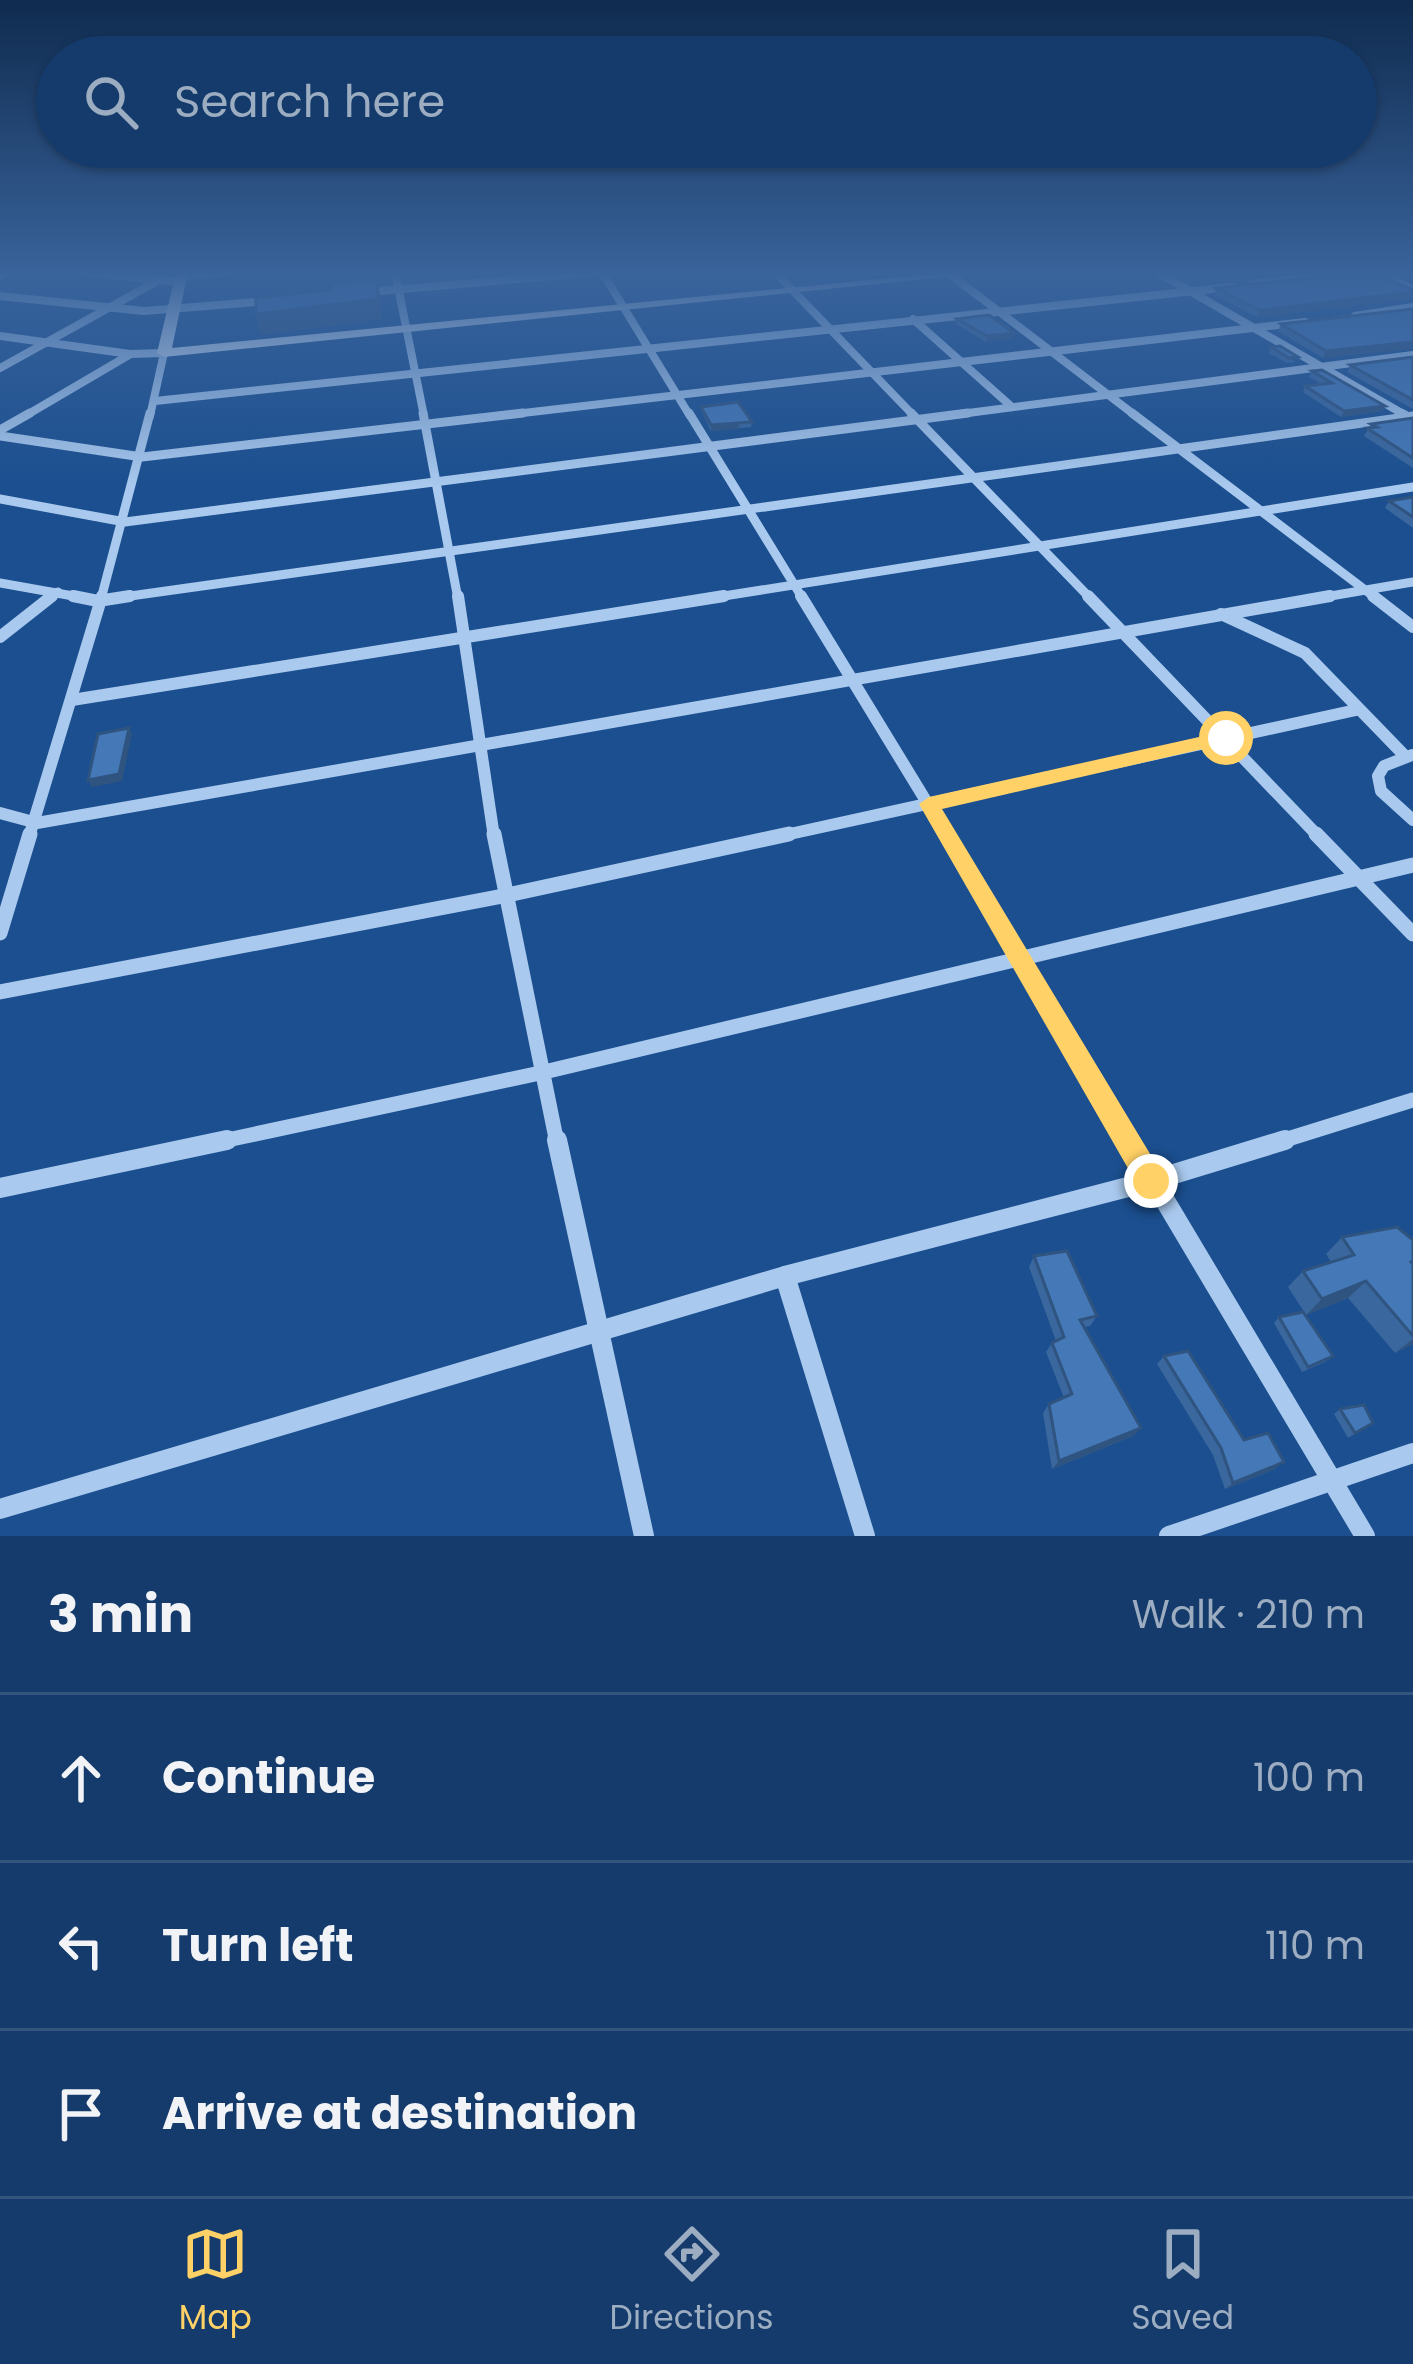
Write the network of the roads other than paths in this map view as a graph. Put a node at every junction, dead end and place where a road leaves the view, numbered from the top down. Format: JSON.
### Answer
{"nodes":[{"id":1,"x":45,"y":344,"type":"edge"},
{"id":2,"x":59,"y":344,"type":"edge"},
{"id":3,"x":166,"y":344,"type":"edge"},
{"id":4,"x":262,"y":344,"type":"edge"},
{"id":5,"x":408,"y":344,"type":"edge"},
{"id":6,"x":646,"y":344,"type":"edge"},
{"id":7,"x":697,"y":344,"type":"edge"},
{"id":8,"x":843,"y":344,"type":"edge"},
{"id":9,"x":939,"y":344,"type":"edge"},
{"id":10,"x":1038,"y":344,"type":"edge"},
{"id":11,"x":1097,"y":344,"type":"edge"},
{"id":12,"x":1281,"y":344,"type":"edge"},
{"id":13,"x":649,"y":349,"type":"junction"},
{"id":14,"x":1046,"y":350,"type":"junction"},
{"id":15,"x":164,"y":353,"type":"junction"},
{"id":16,"x":130,"y":354,"type":"junction"},
{"id":17,"x":1413,"y":355,"type":"edge"},
{"id":18,"x":956,"y":361,"type":"junction"},
{"id":19,"x":1318,"y":365,"type":"junction"},
{"id":20,"x":0,"y":368,"type":"edge"},
{"id":21,"x":867,"y":371,"type":"junction"},
{"id":22,"x":416,"y":373,"type":"junction"},
{"id":23,"x":677,"y":393,"type":"junction"},
{"id":24,"x":1107,"y":396,"type":"junction"},
{"id":25,"x":155,"y":401,"type":"junction"},
{"id":26,"x":1012,"y":407,"type":"junction"},
{"id":27,"x":1411,"y":418,"type":"edge"},
{"id":28,"x":913,"y":420,"type":"junction"},
{"id":29,"x":426,"y":423,"type":"junction"},
{"id":30,"x":0,"y":433,"type":"edge"},
{"id":31,"x":709,"y":446,"type":"junction"},
{"id":32,"x":1178,"y":450,"type":"junction"},
{"id":33,"x":142,"y":457,"type":"junction"},
{"id":34,"x":969,"y":478,"type":"junction"},
{"id":35,"x":435,"y":482,"type":"junction"},
{"id":36,"x":1413,"y":487,"type":"edge"},
{"id":37,"x":0,"y":500,"type":"edge"},
{"id":38,"x":746,"y":508,"type":"junction"},
{"id":39,"x":1260,"y":512,"type":"junction"},
{"id":40,"x":125,"y":522,"type":"junction"},
{"id":41,"x":1041,"y":547,"type":"junction"},
{"id":42,"x":451,"y":552,"type":"junction"},
{"id":43,"x":1413,"y":582,"type":"edge"},
{"id":44,"x":0,"y":583,"type":"edge"},
{"id":45,"x":795,"y":585,"type":"junction"},
{"id":46,"x":1367,"y":591,"type":"junction"},
{"id":47,"x":58,"y":592,"type":"junction"},
{"id":48,"x":98,"y":601,"type":"junction"},
{"id":49,"x":1220,"y":614,"type":"junction"},
{"id":50,"x":1413,"y":627,"type":"edge"},
{"id":51,"x":1123,"y":630,"type":"junction"},
{"id":52,"x":0,"y":638,"type":"edge"},
{"id":53,"x":464,"y":638,"type":"junction"},
{"id":54,"x":854,"y":680,"type":"junction"},
{"id":55,"x":72,"y":700,"type":"junction"},
{"id":56,"x":1356,"y":710,"type":"junction"},
{"id":57,"x":1226,"y":738,"type":"junction"},
{"id":58,"x":481,"y":744,"type":"junction"},
{"id":59,"x":1409,"y":756,"type":"edge"},
{"id":60,"x":929,"y":804,"type":"junction"},
{"id":61,"x":0,"y":813,"type":"edge"},
{"id":62,"x":1413,"y":820,"type":"edge"},
{"id":63,"x":37,"y":824,"type":"junction"},
{"id":64,"x":1413,"y":865,"type":"edge"},
{"id":65,"x":1358,"y":874,"type":"junction"},
{"id":66,"x":503,"y":896,"type":"junction"},
{"id":67,"x":0,"y":933,"type":"edge"},
{"id":68,"x":1413,"y":934,"type":"edge"},
{"id":69,"x":1016,"y":956,"type":"junction"},
{"id":70,"x":0,"y":992,"type":"edge"},
{"id":71,"x":541,"y":1073,"type":"junction"},
{"id":72,"x":1413,"y":1100,"type":"edge"},
{"id":73,"x":1151,"y":1181,"type":"junction"},
{"id":74,"x":0,"y":1188,"type":"edge"},
{"id":75,"x":785,"y":1276,"type":"junction"},
{"id":76,"x":602,"y":1329,"type":"junction"},
{"id":77,"x":1413,"y":1453,"type":"edge"},
{"id":78,"x":1331,"y":1481,"type":"junction"},
{"id":79,"x":0,"y":1509,"type":"edge"},
{"id":80,"x":644,"y":1536,"type":"edge"},
{"id":81,"x":865,"y":1536,"type":"edge"},
{"id":82,"x":1169,"y":1536,"type":"edge"},
{"id":83,"x":1365,"y":1536,"type":"edge"}],
"edges":[{"from":1,"to":20,"type":"street"},
{"from":2,"to":16,"type":"street"},
{"from":3,"to":15,"type":"street"},
{"from":4,"to":15,"type":"street"},
{"from":5,"to":22,"type":"street"},
{"from":6,"to":13,"type":"street"},
{"from":7,"to":13,"type":"street"},
{"from":8,"to":21,"type":"street"},
{"from":9,"to":18,"type":"street"},
{"from":10,"to":14,"type":"street"},
{"from":11,"to":14,"type":"street"},
{"from":12,"to":19,"type":"street"},
{"from":13,"to":22,"type":"street"},
{"from":13,"to":23,"type":"street"},
{"from":14,"to":18,"type":"street"},
{"from":14,"to":24,"type":"street"},
{"from":15,"to":16,"type":"street"},
{"from":15,"to":25,"type":"street"},
{"from":16,"to":30,"type":"street"},
{"from":17,"to":19,"type":"street"},
{"from":18,"to":21,"type":"street"},
{"from":18,"to":26,"type":"street"},
{"from":19,"to":24,"type":"street"},
{"from":19,"to":27,"type":"street"},
{"from":21,"to":23,"type":"street"},
{"from":21,"to":28,"type":"street"},
{"from":22,"to":25,"type":"street"},
{"from":22,"to":29,"type":"street"},
{"from":23,"to":29,"type":"street"},
{"from":23,"to":31,"type":"street"},
{"from":24,"to":26,"type":"street"},
{"from":24,"to":32,"type":"street"},
{"from":25,"to":33,"type":"street"},
{"from":26,"to":28,"type":"street"},
{"from":27,"to":32,"type":"street"},
{"from":28,"to":31,"type":"street"},
{"from":28,"to":34,"type":"street"},
{"from":29,"to":33,"type":"street"},
{"from":29,"to":35,"type":"street"},
{"from":30,"to":33,"type":"street"},
{"from":31,"to":35,"type":"street"},
{"from":31,"to":38,"type":"street"},
{"from":32,"to":34,"type":"street"},
{"from":32,"to":39,"type":"street"},
{"from":33,"to":40,"type":"street"},
{"from":34,"to":38,"type":"street"},
{"from":34,"to":41,"type":"street"},
{"from":35,"to":40,"type":"street"},
{"from":35,"to":42,"type":"street"},
{"from":36,"to":39,"type":"street"},
{"from":37,"to":40,"type":"street"},
{"from":38,"to":42,"type":"street"},
{"from":38,"to":45,"type":"street"},
{"from":39,"to":41,"type":"street"},
{"from":39,"to":46,"type":"street"},
{"from":40,"to":48,"type":"street"},
{"from":41,"to":45,"type":"street"},
{"from":41,"to":51,"type":"street"},
{"from":42,"to":48,"type":"street"},
{"from":42,"to":53,"type":"street"},
{"from":43,"to":46,"type":"street"},
{"from":44,"to":47,"type":"street"},
{"from":45,"to":53,"type":"street"},
{"from":45,"to":54,"type":"street"},
{"from":46,"to":49,"type":"street"},
{"from":46,"to":50,"type":"street"},
{"from":47,"to":48,"type":"street"},
{"from":47,"to":52,"type":"street"},
{"from":48,"to":55,"type":"street"},
{"from":49,"to":51,"type":"street"},
{"from":49,"to":56,"type":"street"},
{"from":51,"to":54,"type":"street"},
{"from":51,"to":57,"type":"street"},
{"from":53,"to":55,"type":"street"},
{"from":53,"to":58,"type":"street"},
{"from":54,"to":58,"type":"street"},
{"from":54,"to":60,"type":"street"},
{"from":55,"to":63,"type":"street"},
{"from":56,"to":57,"type":"street"},
{"from":56,"to":59,"type":"street"},
{"from":57,"to":60,"type":"street"},
{"from":57,"to":65,"type":"street"},
{"from":58,"to":63,"type":"street"},
{"from":58,"to":66,"type":"street"},
{"from":59,"to":62,"type":"street"},
{"from":60,"to":66,"type":"street"},
{"from":60,"to":69,"type":"street"},
{"from":61,"to":63,"type":"street"},
{"from":63,"to":67,"type":"street"},
{"from":64,"to":65,"type":"street"},
{"from":65,"to":68,"type":"street"},
{"from":65,"to":69,"type":"street"},
{"from":66,"to":70,"type":"street"},
{"from":66,"to":71,"type":"street"},
{"from":69,"to":71,"type":"street"},
{"from":69,"to":73,"type":"street"},
{"from":71,"to":74,"type":"street"},
{"from":71,"to":76,"type":"street"},
{"from":72,"to":73,"type":"street"},
{"from":73,"to":75,"type":"street"},
{"from":73,"to":78,"type":"street"},
{"from":75,"to":76,"type":"street"},
{"from":75,"to":81,"type":"street"},
{"from":76,"to":79,"type":"street"},
{"from":76,"to":80,"type":"street"},
{"from":77,"to":78,"type":"street"},
{"from":78,"to":82,"type":"street"},
{"from":78,"to":83,"type":"street"}]}
